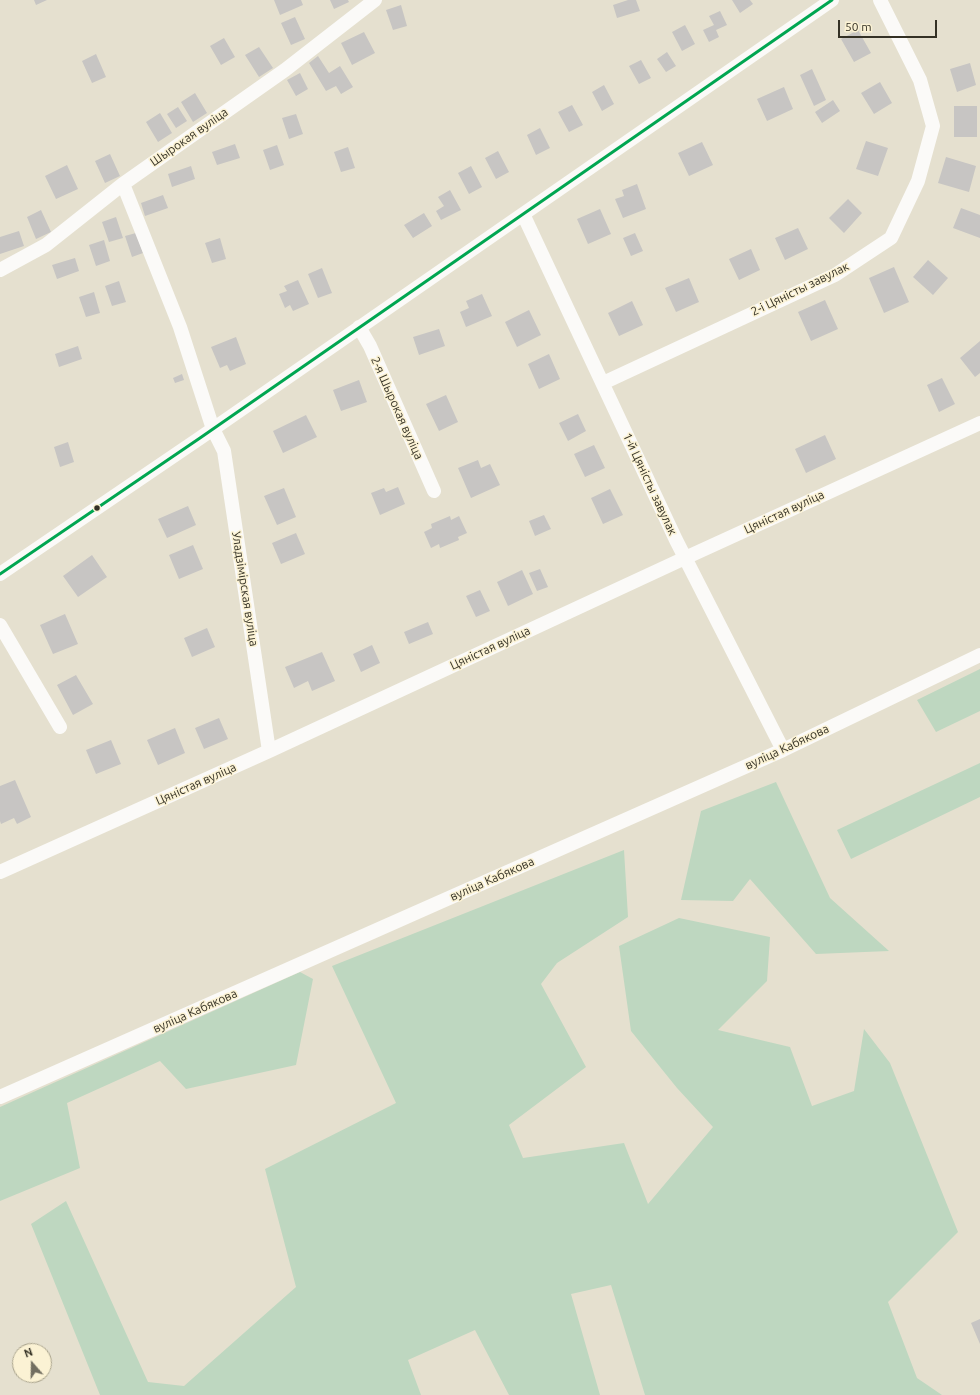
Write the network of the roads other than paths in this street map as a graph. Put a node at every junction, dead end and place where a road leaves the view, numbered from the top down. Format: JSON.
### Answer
{"nodes":[{"id":1,"x":375,"y":0,"type":"edge"},
{"id":2,"x":832,"y":0,"type":"edge"},
{"id":3,"x":880,"y":0,"type":"edge"},
{"id":4,"x":123,"y":184,"type":"junction"},
{"id":5,"x":523,"y":214,"type":"junction"},
{"id":6,"x":0,"y":270,"type":"edge"},
{"id":7,"x":359,"y":327,"type":"junction"},
{"id":8,"x":602,"y":383,"type":"junction"},
{"id":9,"x":980,"y":423,"type":"edge"},
{"id":10,"x":213,"y":429,"type":"junction"},
{"id":11,"x":434,"y":491,"type":"dead end"},
{"id":12,"x":685,"y":558,"type":"junction"},
{"id":13,"x":0,"y":574,"type":"edge"},
{"id":14,"x":0,"y":625,"type":"edge"},
{"id":15,"x":980,"y":655,"type":"edge"},
{"id":16,"x":60,"y":727,"type":"dead end"},
{"id":17,"x":783,"y":750,"type":"junction"},
{"id":18,"x":269,"y":751,"type":"junction"},
{"id":19,"x":0,"y":872,"type":"edge"},
{"id":20,"x":0,"y":1097,"type":"edge"}],
"edges":[{"from":1,"to":4,"type":"street","name":"Шырокая вуліца"},
{"from":2,"to":5,"type":"street"},
{"from":3,"to":8,"type":"street","name":"2-і Цяністы завулак"},
{"from":4,"to":6,"type":"street","name":"Шырокая вуліца"},
{"from":4,"to":10,"type":"street","name":"Уладзімірская вуліца"},
{"from":5,"to":7,"type":"street"},
{"from":5,"to":8,"type":"street","name":"1-й Цяністы завулак"},
{"from":7,"to":10,"type":"street"},
{"from":7,"to":11,"type":"street","name":"2-я Шырокая вуліца"},
{"from":8,"to":12,"type":"street","name":"1-й Цяністы завулак"},
{"from":9,"to":12,"type":"street","name":"Цяністая вуліца"},
{"from":10,"to":13,"type":"street"},
{"from":10,"to":18,"type":"street","name":"Уладзімірская вуліца"},
{"from":12,"to":17,"type":"street","name":"1-й Цяністы завулак"},
{"from":12,"to":18,"type":"street","name":"Цяністая вуліца"},
{"from":14,"to":16,"type":"street"},
{"from":15,"to":17,"type":"street","name":"вуліца Кабякова"},
{"from":17,"to":20,"type":"street","name":"вуліца Кабякова"},
{"from":18,"to":19,"type":"street","name":"Цяністая вуліца"}]}
